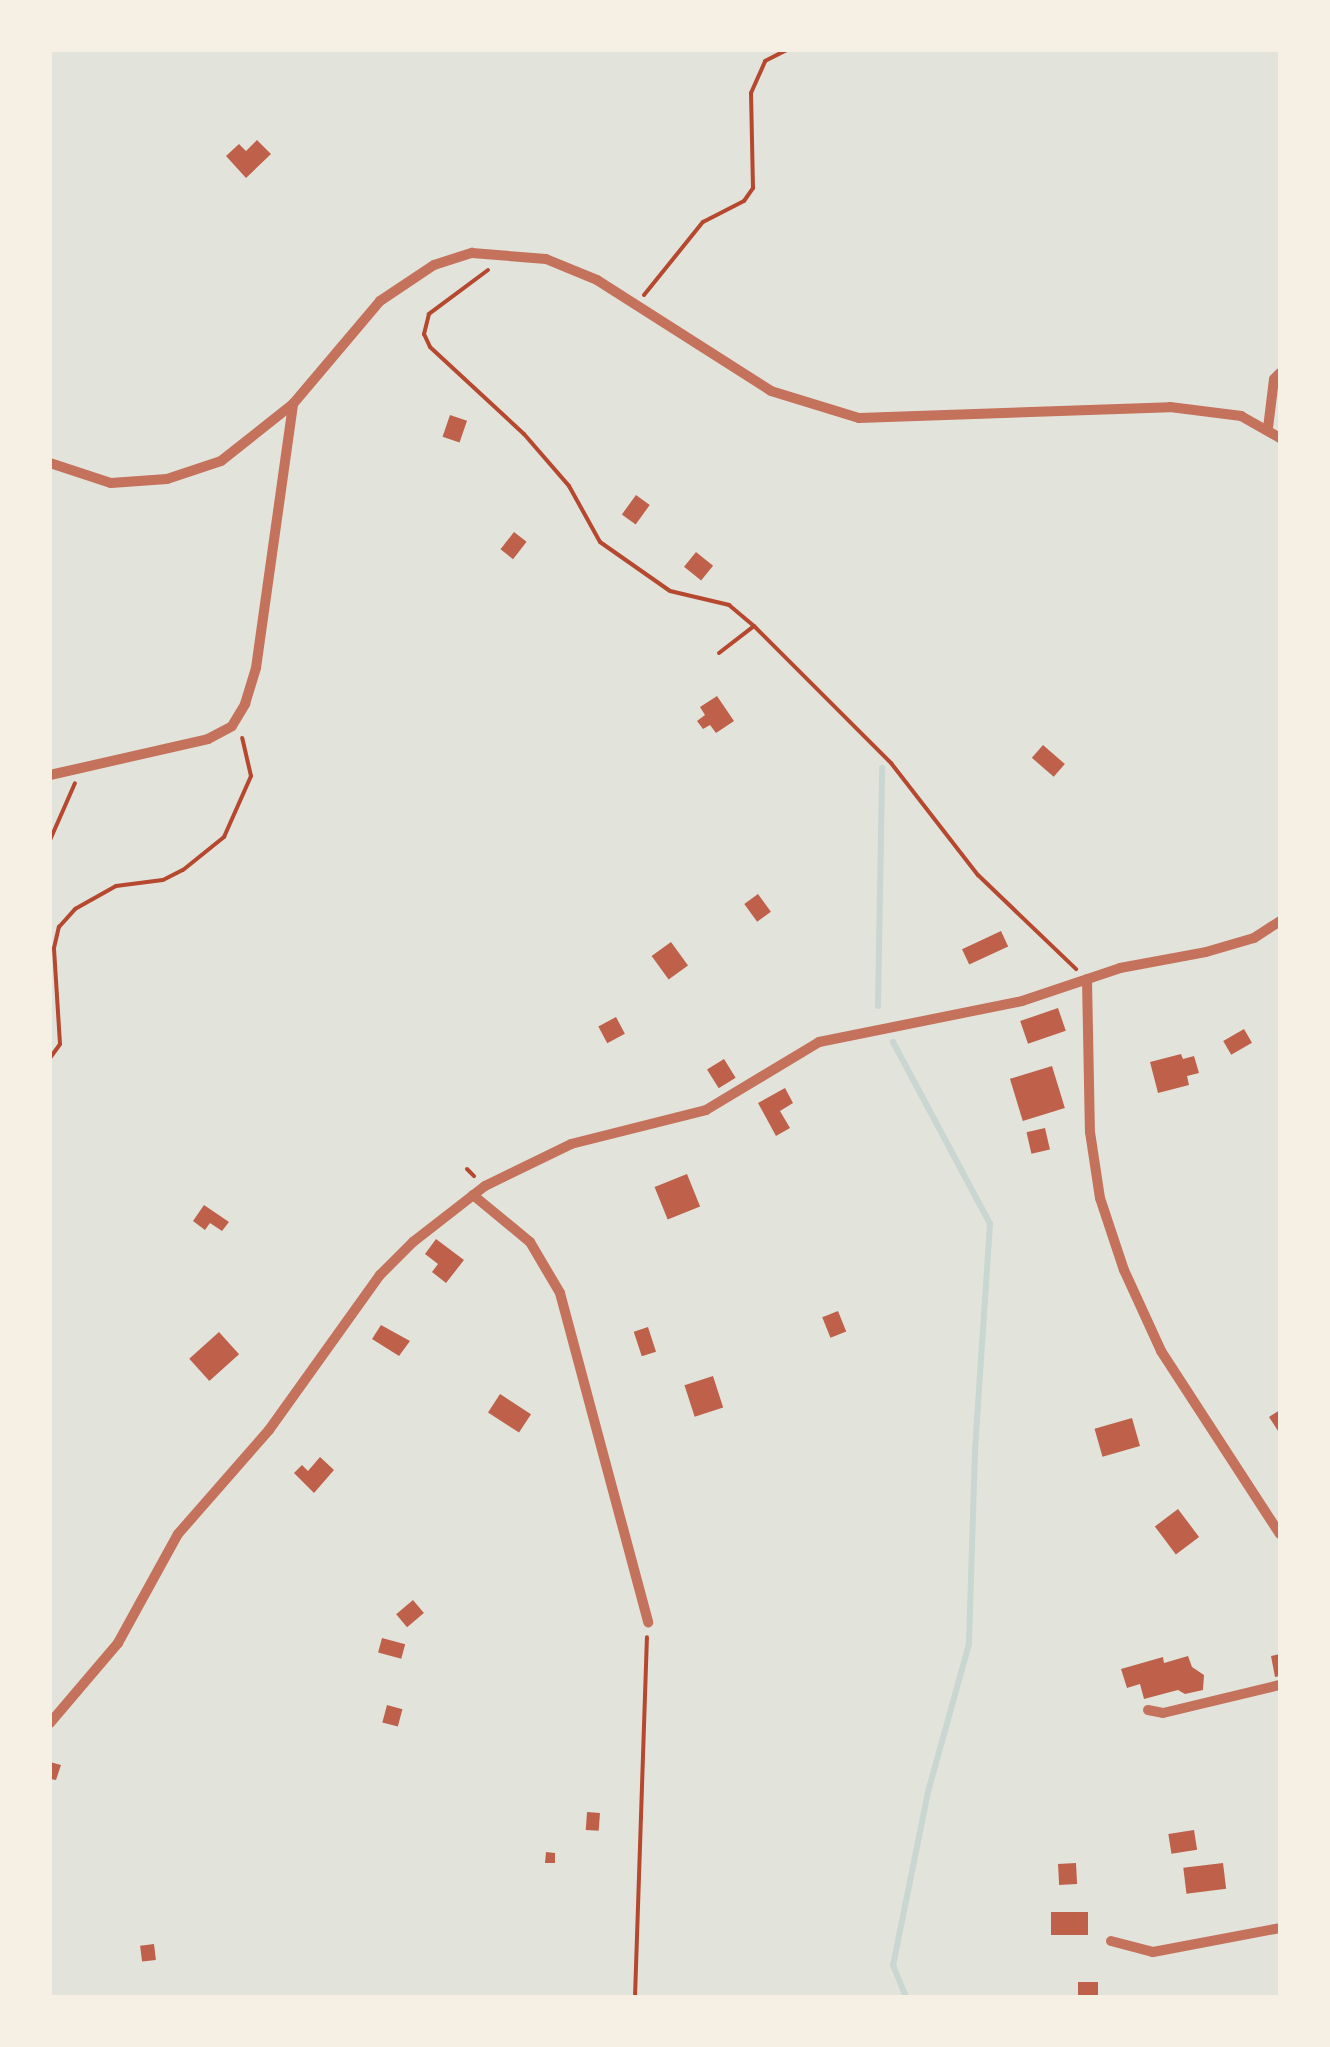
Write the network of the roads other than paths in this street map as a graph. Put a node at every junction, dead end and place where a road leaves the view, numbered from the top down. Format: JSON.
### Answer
{"nodes":[{"id":1,"x":1280,"y":374,"type":"edge"},
{"id":2,"x":293,"y":404,"type":"junction"},
{"id":3,"x":1268,"y":428,"type":"junction"},
{"id":4,"x":1280,"y":438,"type":"edge"},
{"id":5,"x":50,"y":463,"type":"edge"},
{"id":6,"x":50,"y":775,"type":"edge"},
{"id":7,"x":1280,"y":921,"type":"edge"},
{"id":8,"x":1086,"y":979,"type":"junction"},
{"id":9,"x":473,"y":1195,"type":"junction"},
{"id":10,"x":1280,"y":1534,"type":"edge"},
{"id":11,"x":648,"y":1622,"type":"road end"},
{"id":12,"x":1280,"y":1685,"type":"edge"},
{"id":13,"x":1148,"y":1710,"type":"dead end"},
{"id":14,"x":50,"y":1723,"type":"edge"},
{"id":15,"x":1280,"y":1928,"type":"edge"},
{"id":16,"x":1111,"y":1941,"type":"dead end"}],
"edges":[{"from":1,"to":3,"type":"street"},
{"from":2,"to":3,"type":"street"},
{"from":2,"to":5,"type":"street"},
{"from":2,"to":6,"type":"street"},
{"from":3,"to":4,"type":"street"},
{"from":7,"to":8,"type":"street"},
{"from":8,"to":9,"type":"street"},
{"from":8,"to":10,"type":"street"},
{"from":9,"to":11,"type":"street"},
{"from":9,"to":14,"type":"street"},
{"from":12,"to":13,"type":"street"},
{"from":15,"to":16,"type":"street"}]}
